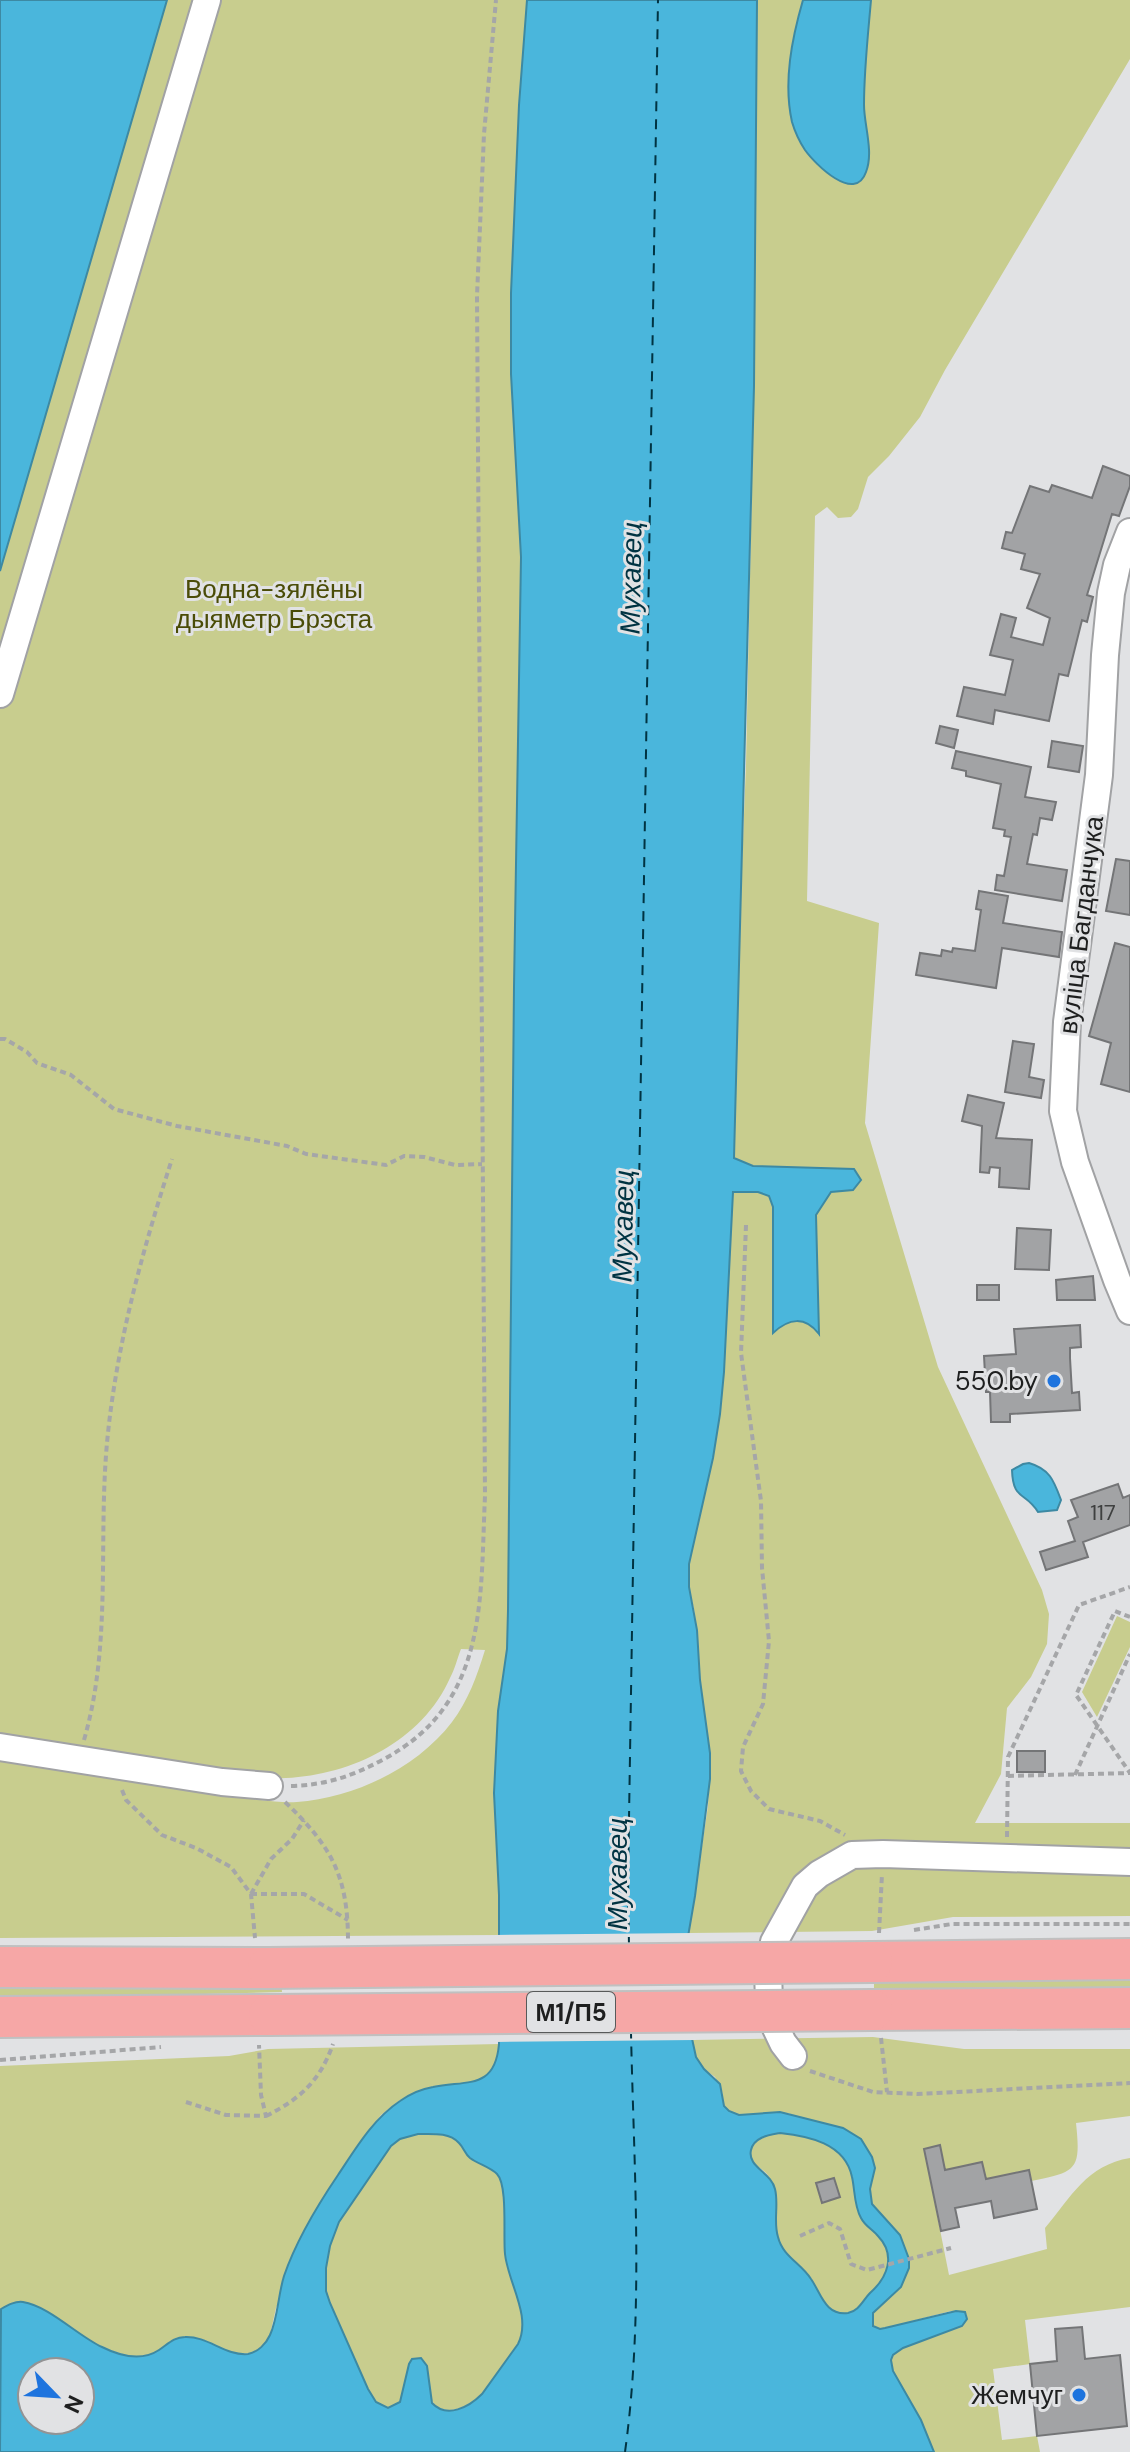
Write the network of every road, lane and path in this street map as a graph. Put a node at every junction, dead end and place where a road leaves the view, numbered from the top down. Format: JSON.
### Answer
{"nodes":[{"id":1,"x":207,"y":0,"type":"edge"},
{"id":2,"x":496,"y":0,"type":"edge"},
{"id":3,"x":1130,"y":532,"type":"edge"},
{"id":4,"x":0,"y":694,"type":"edge"},
{"id":5,"x":0,"y":1039,"type":"edge"},
{"id":6,"x":172,"y":1159,"type":"dead end"},
{"id":7,"x":482,"y":1164,"type":"junction"},
{"id":8,"x":746,"y":1225,"type":"dead end"},
{"id":9,"x":1130,"y":1311,"type":"edge"},
{"id":10,"x":1130,"y":1587,"type":"edge"},
{"id":11,"x":1130,"y":1617,"type":"edge"},
{"id":12,"x":1130,"y":1654,"type":"edge"},
{"id":13,"x":1098,"y":1726,"type":"junction"},
{"id":14,"x":0,"y":1747,"type":"edge"},
{"id":15,"x":79,"y":1758,"type":"junction"},
{"id":16,"x":111,"y":1763,"type":"junction"},
{"id":17,"x":1075,"y":1775,"type":"junction"},
{"id":18,"x":1008,"y":1776,"type":"junction"},
{"id":19,"x":269,"y":1786,"type":"junction"},
{"id":20,"x":304,"y":1820,"type":"junction"},
{"id":21,"x":820,"y":1821,"type":"dead end"},
{"id":22,"x":1007,"y":1856,"type":"junction"},
{"id":23,"x":1130,"y":1862,"type":"edge"},
{"id":24,"x":882,"y":1875,"type":"dead end"},
{"id":25,"x":251,"y":1894,"type":"junction"},
{"id":26,"x":348,"y":1920,"type":"junction"},
{"id":27,"x":1130,"y":1924,"type":"edge"},
{"id":28,"x":908,"y":1931,"type":"dead end"},
{"id":29,"x":348,"y":1946,"type":"dead end"},
{"id":30,"x":872,"y":1950,"type":"junction"},
{"id":31,"x":262,"y":1956,"type":"junction"},
{"id":32,"x":1130,"y":1959,"type":"edge"},
{"id":33,"x":0,"y":1967,"type":"edge"},
{"id":34,"x":1130,"y":2008,"type":"edge"},
{"id":35,"x":0,"y":2017,"type":"edge"},
{"id":36,"x":876,"y":2021,"type":"junction"},
{"id":37,"x":264,"y":2027,"type":"junction"},
{"id":38,"x":333,"y":2042,"type":"dead end"},
{"id":39,"x":168,"y":2047,"type":"dead end"},
{"id":40,"x":793,"y":2056,"type":"joint"},
{"id":41,"x":0,"y":2060,"type":"edge"},
{"id":42,"x":1130,"y":2083,"type":"edge"},
{"id":43,"x":887,"y":2092,"type":"junction"},
{"id":44,"x":186,"y":2102,"type":"dead end"},
{"id":45,"x":266,"y":2116,"type":"junction"},
{"id":46,"x":800,"y":2236,"type":"dead end"},
{"id":47,"x":951,"y":2248,"type":"dead end"}],
"edges":[{"from":1,"to":4,"type":"street"},
{"from":2,"to":7,"type":"path"},
{"from":3,"to":9,"type":"street","name":"вуліца Багданчука"},
{"from":5,"to":7,"type":"path"},
{"from":6,"to":15,"type":"path"},
{"from":7,"to":19,"type":"path"},
{"from":8,"to":21,"type":"path"},
{"from":10,"to":18,"type":"path"},
{"from":11,"to":13,"type":"path"},
{"from":12,"to":13,"type":"path"},
{"from":13,"to":17,"type":"path"},
{"from":13,"to":17,"type":"path"},
{"from":14,"to":15,"type":"street"},
{"from":15,"to":16,"type":"street"},
{"from":16,"to":19,"type":"street"},
{"from":16,"to":25,"type":"path"},
{"from":17,"to":18,"type":"path"},
{"from":18,"to":22,"type":"path"},
{"from":19,"to":20,"type":"path"},
{"from":20,"to":25,"type":"path"},
{"from":20,"to":26,"type":"path"},
{"from":22,"to":23,"type":"street"},
{"from":22,"to":40,"type":"street"},
{"from":24,"to":30,"type":"path"},
{"from":25,"to":26,"type":"path"},
{"from":25,"to":31,"type":"path"},
{"from":26,"to":29,"type":"path"},
{"from":27,"to":28,"type":"path"},
{"from":30,"to":31,"type":"highway","number":"М1/П5","bridge":true},
{"from":30,"to":32,"type":"highway","number":"М1/П5"},
{"from":31,"to":33,"type":"highway","number":"М1/П5"},
{"from":34,"to":36,"type":"highway","number":"М1/П5"},
{"from":35,"to":37,"type":"highway","number":"М1/П5"},
{"from":36,"to":37,"type":"highway","number":"М1/П5","bridge":true},
{"from":36,"to":43,"type":"path"},
{"from":37,"to":45,"type":"path"},
{"from":38,"to":45,"type":"path"},
{"from":39,"to":41,"type":"path"},
{"from":40,"to":43,"type":"path"},
{"from":42,"to":43,"type":"path"},
{"from":44,"to":45,"type":"path"},
{"from":46,"to":47,"type":"path"}]}
